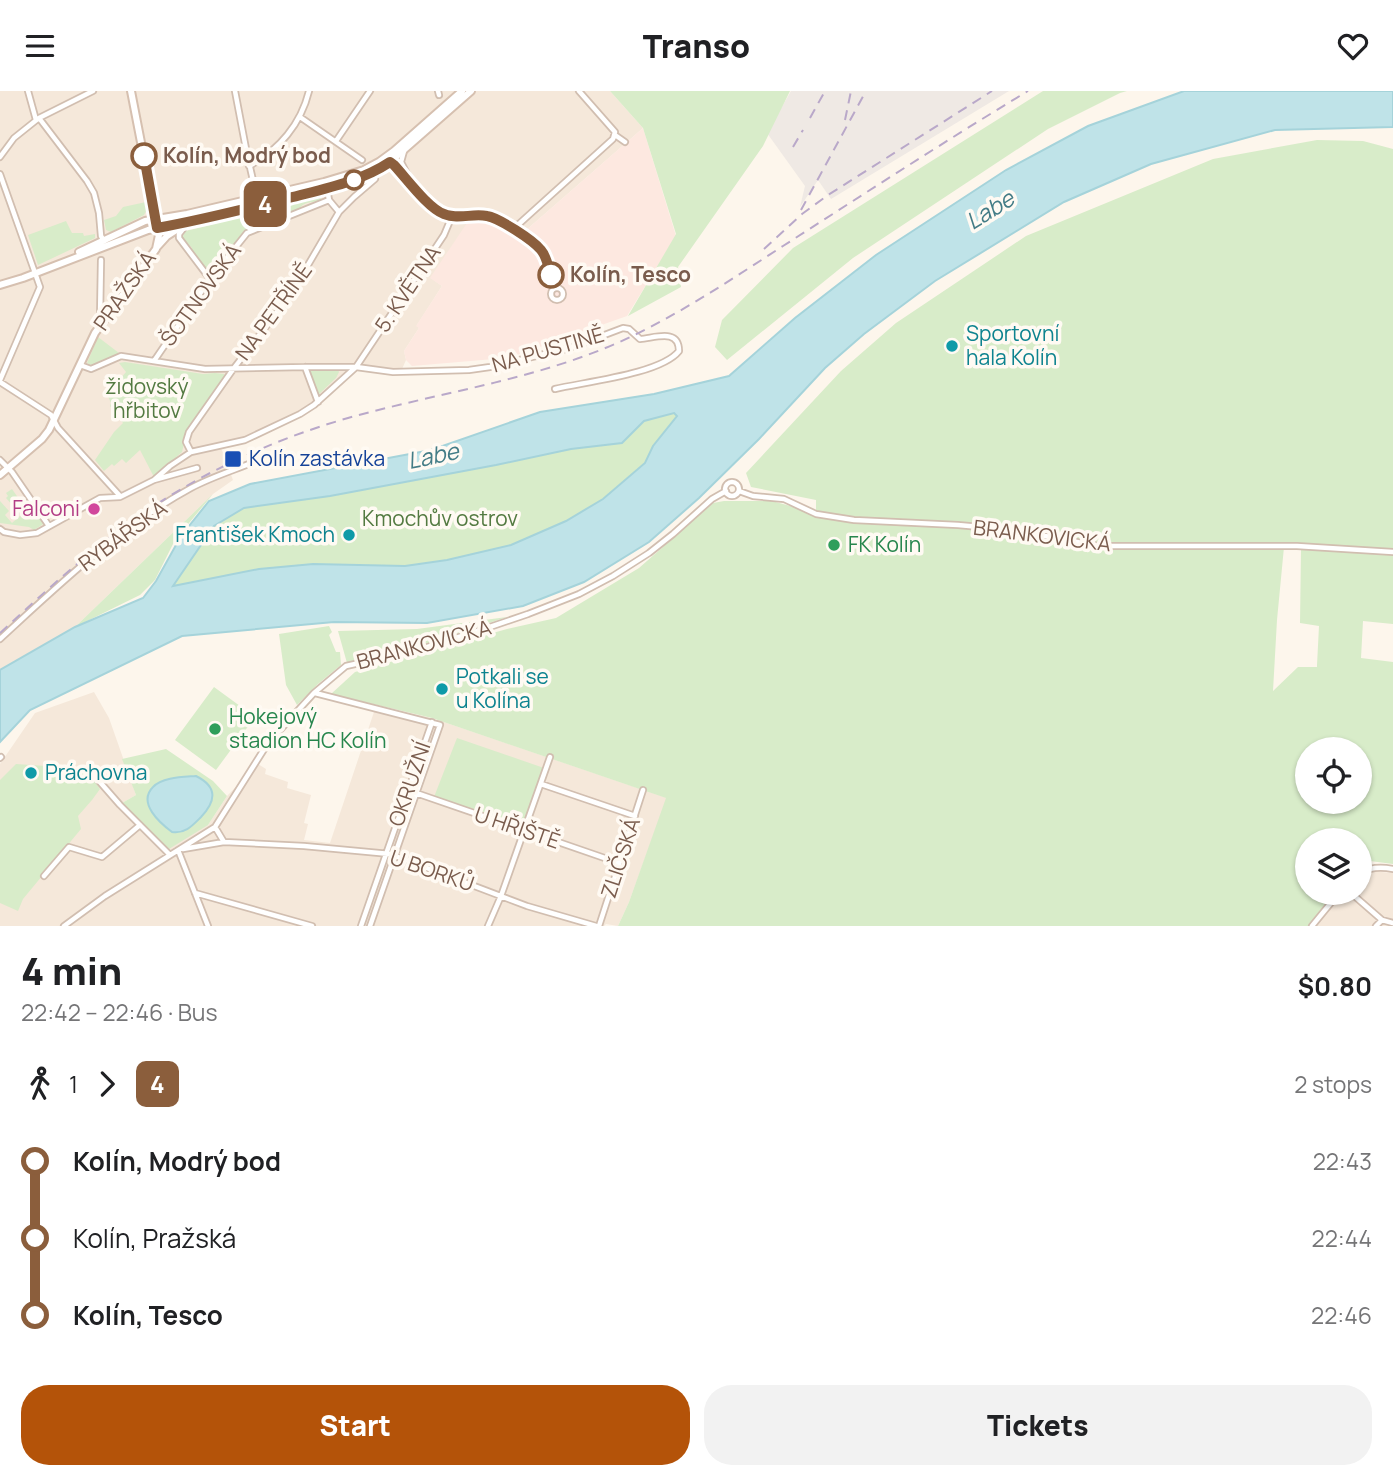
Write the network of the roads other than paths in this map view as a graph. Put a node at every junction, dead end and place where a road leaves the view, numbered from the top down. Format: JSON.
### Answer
{"nodes":[{"id":1,"x":28,"y":91,"type":"edge"},
{"id":2,"x":93,"y":91,"type":"edge"},
{"id":3,"x":131,"y":91,"type":"edge"},
{"id":4,"x":235,"y":91,"type":"edge"},
{"id":5,"x":370,"y":91,"type":"edge"},
{"id":6,"x":462,"y":91,"type":"edge"},
{"id":7,"x":471,"y":91,"type":"edge"},
{"id":8,"x":579,"y":91,"type":"edge"},
{"id":9,"x":308,"y":92,"type":"edge"},
{"id":10,"x":300,"y":117,"type":"junction"},
{"id":11,"x":37,"y":119,"type":"junction"},
{"id":12,"x":615,"y":135,"type":"junction"},
{"id":13,"x":336,"y":142,"type":"junction"},
{"id":14,"x":625,"y":142,"type":"dead end"},
{"id":15,"x":394,"y":151,"type":"junction"},
{"id":16,"x":404,"y":151,"type":"junction"},
{"id":17,"x":0,"y":157,"type":"edge"},
{"id":18,"x":362,"y":160,"type":"dead end"},
{"id":19,"x":379,"y":162,"type":"junction"},
{"id":20,"x":390,"y":162,"type":"junction"},
{"id":21,"x":249,"y":166,"type":"junction"},
{"id":22,"x":0,"y":174,"type":"edge"},
{"id":23,"x":375,"y":179,"type":"dead end"},
{"id":24,"x":412,"y":185,"type":"junction"},
{"id":25,"x":327,"y":188,"type":"junction"},
{"id":26,"x":257,"y":198,"type":"junction"},
{"id":27,"x":329,"y":201,"type":"junction"},
{"id":28,"x":340,"y":212,"type":"junction"},
{"id":29,"x":452,"y":216,"type":"junction"},
{"id":30,"x":156,"y":219,"type":"junction"},
{"id":31,"x":190,"y":222,"type":"junction"},
{"id":32,"x":157,"y":228,"type":"junction"},
{"id":33,"x":512,"y":229,"type":"junction"},
{"id":34,"x":104,"y":241,"type":"junction"},
{"id":35,"x":156,"y":249,"type":"junction"},
{"id":36,"x":101,"y":260,"type":"dead end"},
{"id":37,"x":36,"y":272,"type":"junction"},
{"id":38,"x":210,"y":279,"type":"junction"},
{"id":39,"x":0,"y":285,"type":"edge"},
{"id":40,"x":555,"y":288,"type":"dead end"},
{"id":41,"x":102,"y":322,"type":"junction"},
{"id":42,"x":154,"y":361,"type":"junction"},
{"id":43,"x":79,"y":365,"type":"junction"},
{"id":44,"x":305,"y":367,"type":"junction"},
{"id":45,"x":356,"y":367,"type":"junction"},
{"id":46,"x":234,"y":368,"type":"junction"},
{"id":47,"x":0,"y":381,"type":"edge"},
{"id":48,"x":555,"y":389,"type":"dead end"},
{"id":49,"x":318,"y":402,"type":"junction"},
{"id":50,"x":55,"y":421,"type":"junction"},
{"id":51,"x":191,"y":452,"type":"junction"},
{"id":52,"x":261,"y":459,"type":"dead end"},
{"id":53,"x":0,"y":460,"type":"edge"},
{"id":54,"x":8,"y":468,"type":"junction"},
{"id":55,"x":197,"y":468,"type":"dead end"},
{"id":56,"x":0,"y":475,"type":"edge"},
{"id":57,"x":154,"y":480,"type":"junction"},
{"id":58,"x":726,"y":491,"type":"junction"},
{"id":59,"x":739,"y":491,"type":"junction"},
{"id":60,"x":120,"y":496,"type":"junction"},
{"id":61,"x":49,"y":526,"type":"junction"},
{"id":62,"x":0,"y":530,"type":"edge"},
{"id":63,"x":1393,"y":552,"type":"edge"},
{"id":64,"x":0,"y":639,"type":"edge"},
{"id":65,"x":314,"y":693,"type":"junction"},
{"id":66,"x":432,"y":722,"type":"junction"},
{"id":67,"x":550,"y":757,"type":"dead end"},
{"id":68,"x":92,"y":773,"type":"dead end"},
{"id":69,"x":541,"y":784,"type":"junction"},
{"id":70,"x":643,"y":790,"type":"dead end"},
{"id":71,"x":416,"y":793,"type":"junction"},
{"id":72,"x":635,"y":816,"type":"junction"},
{"id":73,"x":140,"y":825,"type":"junction"},
{"id":74,"x":215,"y":827,"type":"junction"},
{"id":75,"x":524,"y":830,"type":"junction"},
{"id":76,"x":224,"y":842,"type":"junction"},
{"id":77,"x":178,"y":850,"type":"junction"},
{"id":78,"x":386,"y":854,"type":"junction"},
{"id":79,"x":170,"y":855,"type":"junction"},
{"id":80,"x":394,"y":855,"type":"junction"},
{"id":81,"x":619,"y":863,"type":"junction"},
{"id":82,"x":1372,"y":869,"type":"edge"},
{"id":83,"x":1393,"y":869,"type":"edge"},
{"id":84,"x":44,"y":876,"type":"dead end"},
{"id":85,"x":195,"y":893,"type":"junction"},
{"id":86,"x":501,"y":897,"type":"junction"},
{"id":87,"x":1329,"y":905,"type":"edge"},
{"id":88,"x":1362,"y":905,"type":"edge"},
{"id":89,"x":1393,"y":923,"type":"edge"},
{"id":90,"x":1379,"y":924,"type":"edge"},
{"id":91,"x":64,"y":926,"type":"edge"},
{"id":92,"x":208,"y":926,"type":"edge"},
{"id":93,"x":312,"y":926,"type":"edge"},
{"id":94,"x":361,"y":926,"type":"edge"},
{"id":95,"x":370,"y":926,"type":"edge"},
{"id":96,"x":488,"y":926,"type":"edge"},
{"id":97,"x":598,"y":926,"type":"edge"},
{"id":98,"x":1312,"y":926,"type":"edge"}],
"edges":[{"from":1,"to":11,"type":"street"},
{"from":2,"to":11,"type":"street"},
{"from":3,"to":30,"type":"street"},
{"from":4,"to":21,"type":"street"},
{"from":5,"to":13,"type":"street"},
{"from":6,"to":15,"type":"street","name":"PRAŽSKÁ"},
{"from":7,"to":16,"type":"street","name":"PRAŽSKÁ"},
{"from":8,"to":12,"type":"street"},
{"from":9,"to":10,"type":"street"},
{"from":10,"to":13,"type":"street"},
{"from":10,"to":21,"type":"street"},
{"from":11,"to":17,"type":"street"},
{"from":11,"to":34,"type":"street"},
{"from":12,"to":14,"type":"street"},
{"from":12,"to":33,"type":"street"},
{"from":13,"to":18,"type":"street"},
{"from":15,"to":19,"type":"street","name":"PRAŽSKÁ"},
{"from":15,"to":20,"type":"street"},
{"from":16,"to":20,"type":"street","name":"PRAŽSKÁ"},
{"from":16,"to":24,"type":"street"},
{"from":19,"to":20,"type":"street"},
{"from":19,"to":26,"type":"street","name":"PRAŽSKÁ"},
{"from":20,"to":24,"type":"street"},
{"from":20,"to":25,"type":"street","name":"PRAŽSKÁ"},
{"from":21,"to":26,"type":"street"},
{"from":22,"to":37,"type":"street"},
{"from":23,"to":28,"type":"street","name":"NA PETŘÍNĚ"},
{"from":24,"to":29,"type":"street"},
{"from":25,"to":27,"type":"street"},
{"from":25,"to":31,"type":"street","name":"PRAŽSKÁ"},
{"from":26,"to":30,"type":"street","name":"PRAŽSKÁ"},
{"from":27,"to":28,"type":"street"},
{"from":27,"to":38,"type":"street","name":"ŠOTNOVSKÁ"},
{"from":28,"to":46,"type":"street","name":"NA PETŘÍNĚ"},
{"from":29,"to":33,"type":"street"},
{"from":29,"to":45,"type":"street","name":"5. KVĚTNA"},
{"from":30,"to":32,"type":"street"},
{"from":30,"to":34,"type":"street","name":"PRAŽSKÁ"},
{"from":31,"to":32,"type":"street","name":"PRAŽSKÁ"},
{"from":31,"to":35,"type":"street"},
{"from":31,"to":38,"type":"street"},
{"from":32,"to":35,"type":"street","name":"PRAŽSKÁ"},
{"from":32,"to":37,"type":"street"},
{"from":33,"to":40,"type":"street"},
{"from":34,"to":37,"type":"street","name":"PRAŽSKÁ"},
{"from":35,"to":41,"type":"street","name":"PRAŽSKÁ"},
{"from":36,"to":41,"type":"street"},
{"from":37,"to":39,"type":"street"},
{"from":37,"to":47,"type":"street"},
{"from":38,"to":42,"type":"street","name":"ŠOTNOVSKÁ"},
{"from":41,"to":43,"type":"street","name":"PRAŽSKÁ"},
{"from":42,"to":43,"type":"street"},
{"from":42,"to":46,"type":"street"},
{"from":43,"to":50,"type":"street","name":"PRAŽSKÁ"},
{"from":44,"to":45,"type":"street"},
{"from":44,"to":46,"type":"street"},
{"from":44,"to":49,"type":"street"},
{"from":45,"to":48,"type":"street","name":"NA PUSTINĚ"},
{"from":45,"to":49,"type":"street","name":"5. KVĚTNA"},
{"from":46,"to":51,"type":"street","name":"NA PETŘÍNĚ"},
{"from":47,"to":50,"type":"street"},
{"from":49,"to":51,"type":"street","name":"5. KVĚTNA"},
{"from":50,"to":54,"type":"street","name":"PRAŽSKÁ"},
{"from":50,"to":60,"type":"street"},
{"from":51,"to":57,"type":"street"},
{"from":52,"to":64,"type":"street","name":"RYBÁŘSKÁ"},
{"from":53,"to":54,"type":"street"},
{"from":54,"to":56,"type":"street","name":"PRAŽSKÁ"},
{"from":54,"to":61,"type":"street"},
{"from":55,"to":57,"type":"street"},
{"from":57,"to":60,"type":"street"},
{"from":58,"to":59,"type":"street","name":"BRANKOVICKÁ"},
{"from":58,"to":59,"type":"street","name":"BRANKOVICKÁ"},
{"from":58,"to":65,"type":"street","name":"BRANKOVICKÁ"},
{"from":59,"to":63,"type":"street","name":"BRANKOVICKÁ"},
{"from":60,"to":61,"type":"street"},
{"from":61,"to":62,"type":"street"},
{"from":65,"to":66,"type":"street"},
{"from":65,"to":74,"type":"street","name":"BRANKOVICKÁ"},
{"from":66,"to":71,"type":"street","name":"OKRUŽNÍ"},
{"from":66,"to":78,"type":"street","name":"OKRUŽNÍ"},
{"from":67,"to":69,"type":"street"},
{"from":68,"to":73,"type":"street"},
{"from":69,"to":72,"type":"street"},
{"from":69,"to":75,"type":"street"},
{"from":70,"to":72,"type":"street","name":"ZLIČSKÁ"},
{"from":71,"to":75,"type":"street","name":"U HŘIŠTĚ"},
{"from":71,"to":80,"type":"street","name":"OKRUŽNÍ"},
{"from":72,"to":81,"type":"street","name":"ZLIČSKÁ"},
{"from":73,"to":79,"type":"street"},
{"from":73,"to":84,"type":"street"},
{"from":74,"to":76,"type":"street"},
{"from":74,"to":77,"type":"street","name":"BRANKOVICKÁ"},
{"from":75,"to":81,"type":"street","name":"U HŘIŠTĚ"},
{"from":75,"to":86,"type":"street"},
{"from":76,"to":77,"type":"street","name":"U BORKŮ"},
{"from":76,"to":78,"type":"street","name":"U BORKŮ"},
{"from":77,"to":79,"type":"street","name":"BRANKOVICKÁ"},
{"from":77,"to":85,"type":"street"},
{"from":78,"to":80,"type":"street","name":"U BORKŮ"},
{"from":78,"to":94,"type":"street","name":"OKRUŽNÍ"},
{"from":79,"to":91,"type":"street","name":"BRANKOVICKÁ"},
{"from":80,"to":86,"type":"street","name":"U BORKŮ"},
{"from":80,"to":95,"type":"street","name":"OKRUŽNÍ"},
{"from":81,"to":97,"type":"street","name":"ZLIČSKÁ"},
{"from":82,"to":83,"type":"street"},
{"from":85,"to":92,"type":"street"},
{"from":85,"to":93,"type":"street"},
{"from":86,"to":96,"type":"street"},
{"from":86,"to":97,"type":"street","name":"U BORKŮ"},
{"from":87,"to":98,"type":"street"},
{"from":88,"to":90,"type":"street"},
{"from":89,"to":90,"type":"street"}]}
